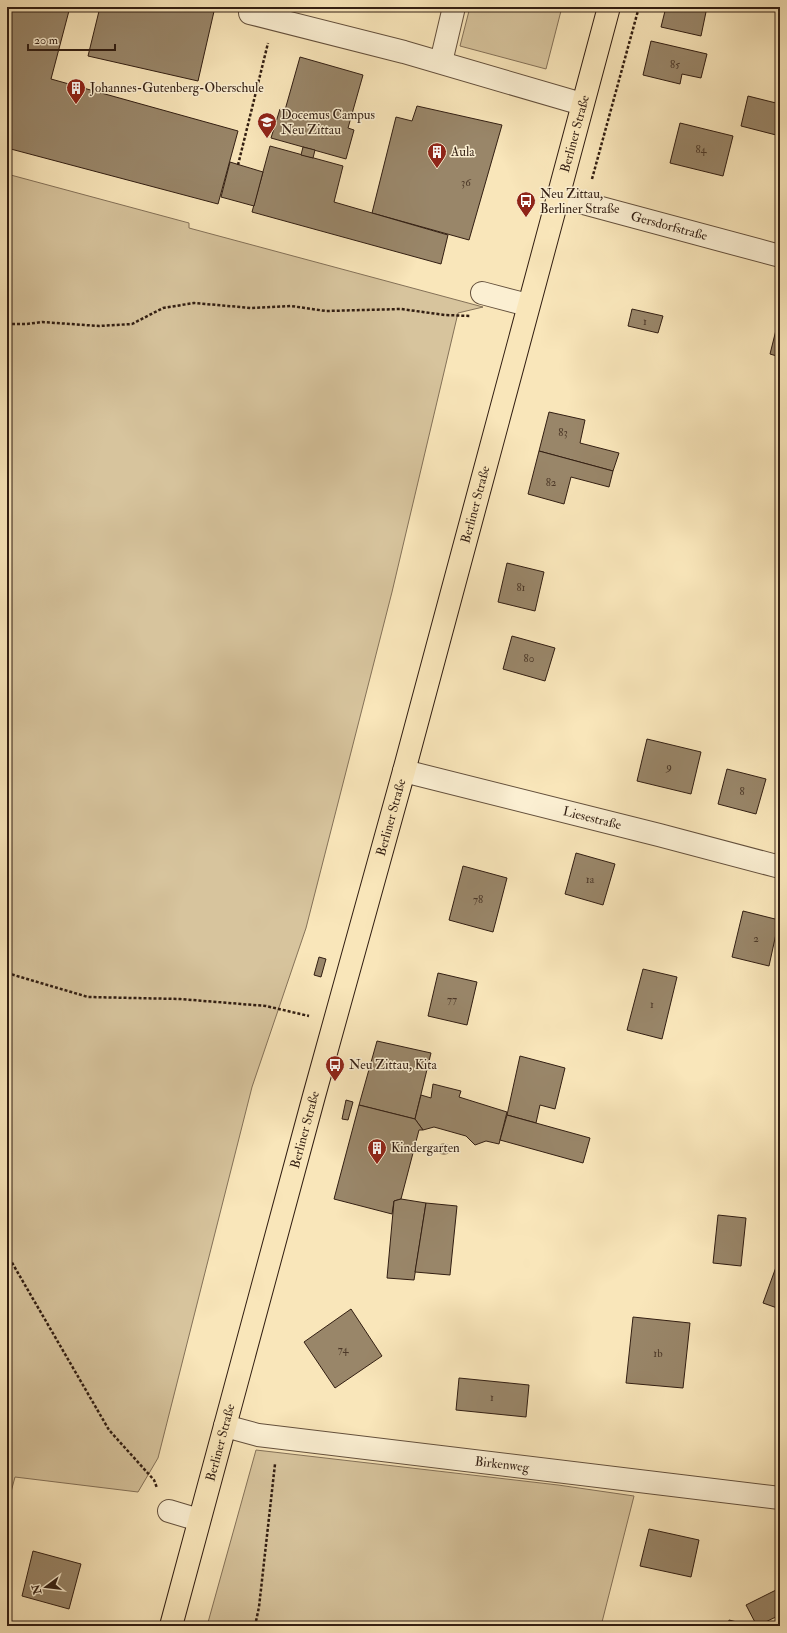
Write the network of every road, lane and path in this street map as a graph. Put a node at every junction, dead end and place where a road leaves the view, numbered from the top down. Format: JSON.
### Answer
{"nodes":[{"id":1,"x":454,"y":7,"type":"edge"},
{"id":2,"x":608,"y":7,"type":"edge"},
{"id":3,"x":639,"y":7,"type":"edge"},
{"id":4,"x":250,"y":14,"type":"dead end"},
{"id":5,"x":274,"y":19,"type":"junction"},
{"id":6,"x":441,"y":62,"type":"junction"},
{"id":7,"x":582,"y":104,"type":"junction"},
{"id":8,"x":238,"y":165,"type":"dead end"},
{"id":9,"x":558,"y":196,"type":"junction"},
{"id":10,"x":586,"y":204,"type":"junction"},
{"id":11,"x":780,"y":256,"type":"edge"},
{"id":12,"x":491,"y":295,"type":"joint"},
{"id":13,"x":528,"y":305,"type":"junction"},
{"id":14,"x":7,"y":324,"type":"edge"},
{"id":15,"x":404,"y":771,"type":"junction"},
{"id":16,"x":780,"y":867,"type":"edge"},
{"id":17,"x":7,"y":973,"type":"edge"},
{"id":18,"x":334,"y":1023,"type":"junction"},
{"id":19,"x":7,"y":1254,"type":"edge"},
{"id":20,"x":225,"y":1426,"type":"junction"},
{"id":21,"x":278,"y":1437,"type":"junction"},
{"id":22,"x":780,"y":1498,"type":"edge"},
{"id":23,"x":169,"y":1511,"type":"joint"},
{"id":24,"x":199,"y":1520,"type":"junction"},
{"id":25,"x":171,"y":1626,"type":"edge"},
{"id":26,"x":255,"y":1626,"type":"edge"}],
"edges":[{"from":1,"to":6,"type":"street"},
{"from":2,"to":7,"type":"main road","name":"Berliner Straße"},
{"from":3,"to":10,"type":"path"},
{"from":4,"to":5,"type":"street"},
{"from":5,"to":6,"type":"street"},
{"from":5,"to":8,"type":"path"},
{"from":6,"to":7,"type":"street"},
{"from":7,"to":9,"type":"main road","name":"Berliner Straße"},
{"from":9,"to":10,"type":"street","name":"Gersdorfstraße"},
{"from":9,"to":13,"type":"main road","name":"Berliner Straße"},
{"from":10,"to":11,"type":"street","name":"Gersdorfstraße"},
{"from":12,"to":13,"type":"street"},
{"from":12,"to":14,"type":"path"},
{"from":13,"to":15,"type":"main road","name":"Berliner Straße"},
{"from":15,"to":16,"type":"street","name":"Liesestraße"},
{"from":15,"to":18,"type":"main road","name":"Berliner Straße"},
{"from":17,"to":18,"type":"path"},
{"from":18,"to":20,"type":"main road","name":"Berliner Straße"},
{"from":19,"to":23,"type":"path"},
{"from":20,"to":21,"type":"street","name":"Birkenweg"},
{"from":20,"to":24,"type":"main road","name":"Berliner Straße"},
{"from":21,"to":22,"type":"street","name":"Birkenweg"},
{"from":21,"to":26,"type":"path"},
{"from":23,"to":24,"type":"street"},
{"from":24,"to":25,"type":"main road","name":"Berliner Straße"}]}
